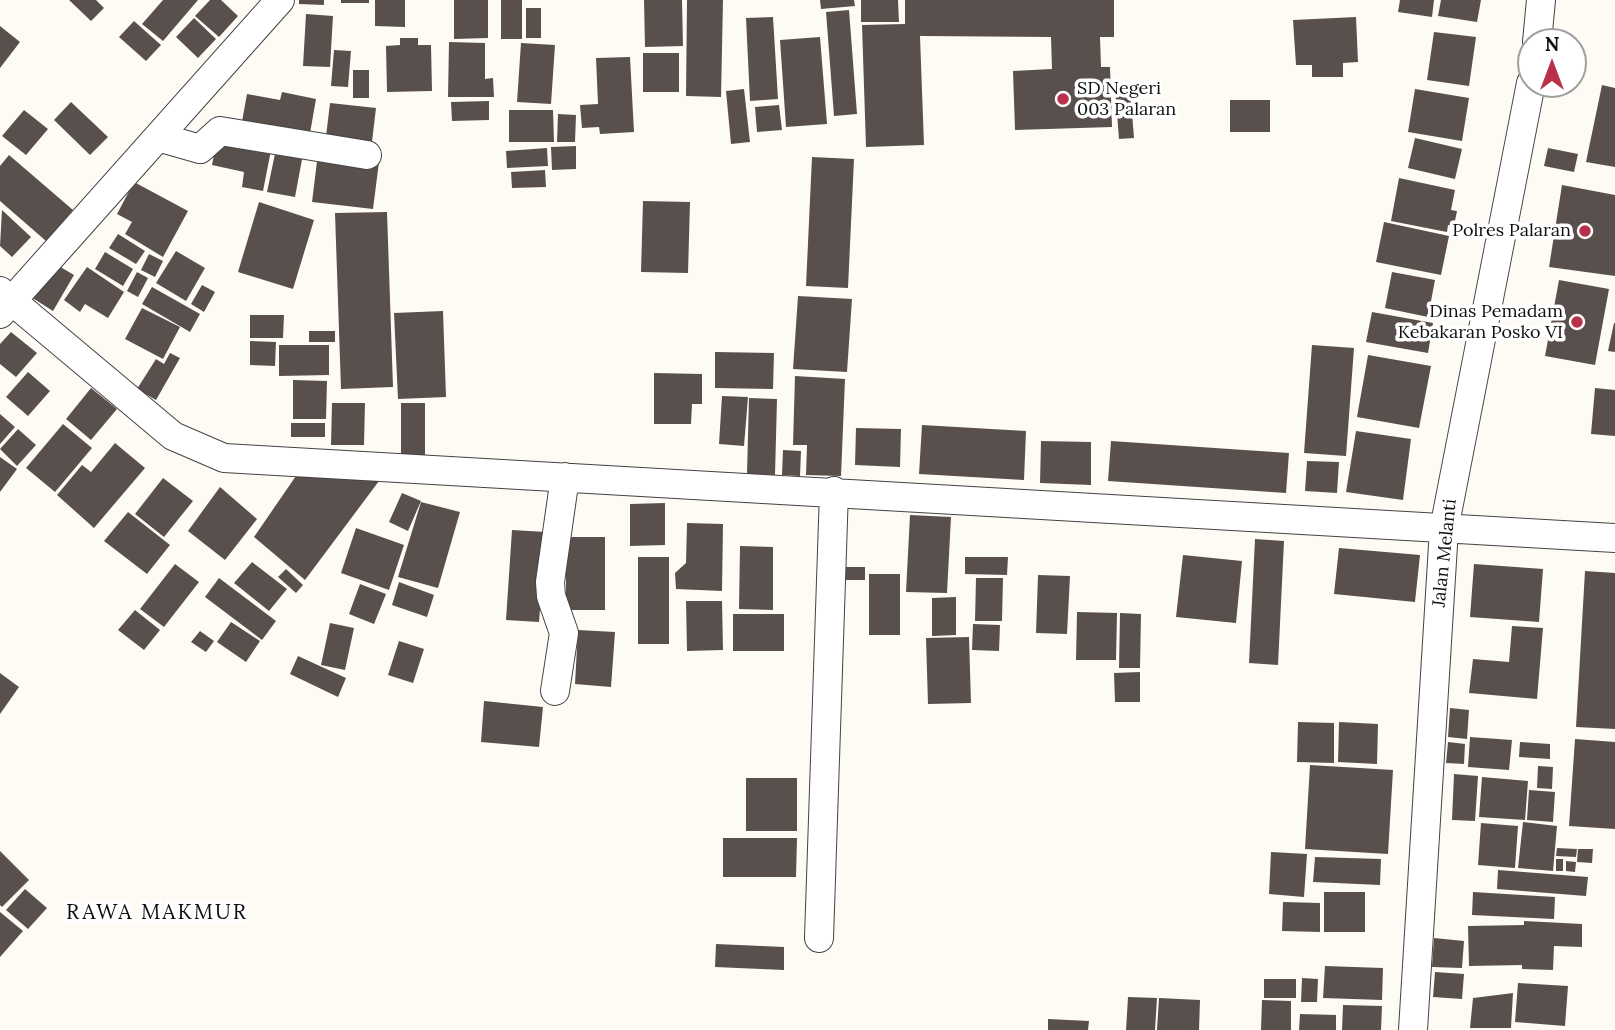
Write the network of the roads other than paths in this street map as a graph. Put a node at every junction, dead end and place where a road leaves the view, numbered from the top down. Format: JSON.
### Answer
{"nodes":[{"id":1,"x":280,"y":0,"type":"edge"},
{"id":2,"x":1541,"y":0,"type":"edge"},
{"id":3,"x":1538,"y":28,"type":"edge"},
{"id":4,"x":1528,"y":98,"type":"edge"},
{"id":5,"x":158,"y":137,"type":"junction"},
{"id":6,"x":367,"y":155,"type":"dead end"},
{"id":7,"x":4,"y":302,"type":"edge"},
{"id":8,"x":565,"y":477,"type":"junction"},
{"id":9,"x":834,"y":491,"type":"junction"},
{"id":10,"x":1444,"y":529,"type":"junction"},
{"id":11,"x":1615,"y":538,"type":"edge"},
{"id":12,"x":555,"y":691,"type":"dead end"},
{"id":13,"x":819,"y":938,"type":"dead end"},
{"id":14,"x":1413,"y":1030,"type":"edge"}],
"edges":[{"from":1,"to":5,"type":"street"},
{"from":2,"to":3,"type":"street"},
{"from":4,"to":10,"type":"street","name":"Jalan Melanti"},
{"from":5,"to":6,"type":"street"},
{"from":5,"to":7,"type":"street"},
{"from":7,"to":8,"type":"street"},
{"from":8,"to":9,"type":"street"},
{"from":8,"to":12,"type":"street"},
{"from":9,"to":10,"type":"street"},
{"from":9,"to":13,"type":"street"},
{"from":10,"to":11,"type":"street"},
{"from":10,"to":14,"type":"street","name":"Jalan Melanti"}]}
